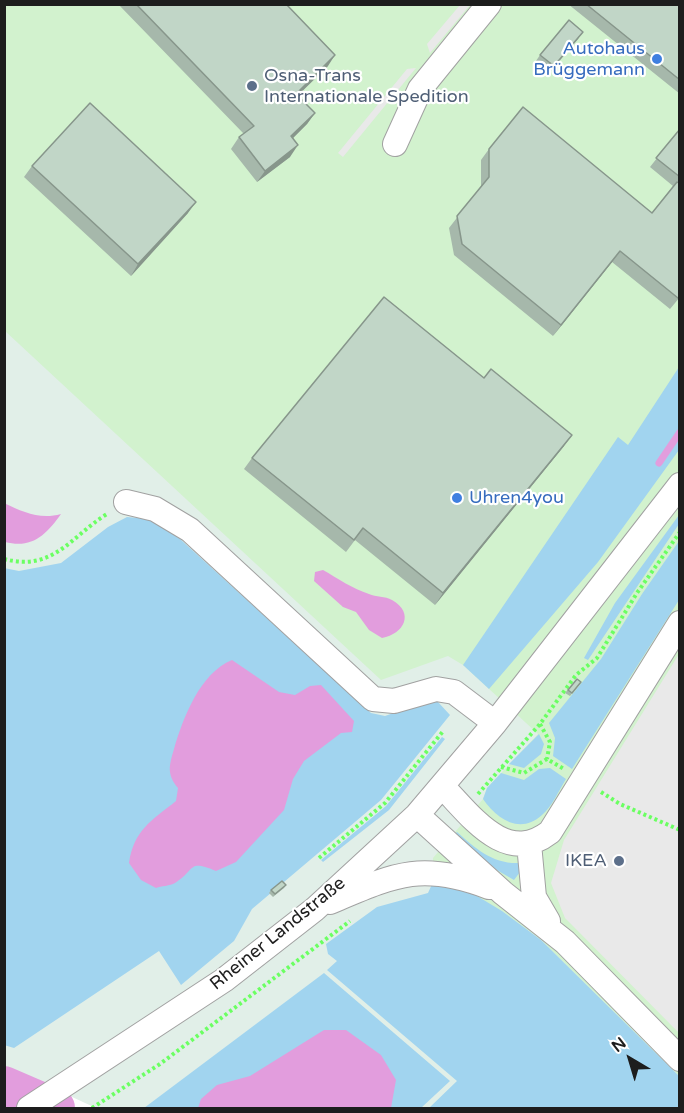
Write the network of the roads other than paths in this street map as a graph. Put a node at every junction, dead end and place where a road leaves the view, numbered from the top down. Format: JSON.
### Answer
{"nodes":[{"id":1,"x":489,"y":4,"type":"edge"},
{"id":2,"x":395,"y":144,"type":"dead end"},
{"id":3,"x":680,"y":485,"type":"edge"},
{"id":4,"x":126,"y":502,"type":"road end"},
{"id":5,"x":680,"y":623,"type":"edge"},
{"id":6,"x":495,"y":723,"type":"junction"},
{"id":7,"x":443,"y":787,"type":"junction"},
{"id":8,"x":417,"y":815,"type":"junction"},
{"id":9,"x":529,"y":844,"type":"junction"},
{"id":10,"x":503,"y":893,"type":"junction"},
{"id":11,"x":315,"y":909,"type":"junction"},
{"id":12,"x":565,"y":942,"type":"junction"},
{"id":13,"x":678,"y":1057,"type":"edge"},
{"id":14,"x":29,"y":1108,"type":"edge"}],
"edges":[{"from":1,"to":2,"type":"street"},
{"from":3,"to":6,"type":"street","name":"Rheiner Landstraße"},
{"from":4,"to":6,"type":"street"},
{"from":5,"to":9,"type":"street"},
{"from":6,"to":7,"type":"street","name":"Rheiner Landstraße"},
{"from":7,"to":8,"type":"street","name":"Rheiner Landstraße"},
{"from":7,"to":9,"type":"street"},
{"from":8,"to":10,"type":"street"},
{"from":8,"to":11,"type":"street","name":"Rheiner Landstraße"},
{"from":9,"to":12,"type":"street"},
{"from":10,"to":11,"type":"street"},
{"from":10,"to":12,"type":"street"},
{"from":11,"to":14,"type":"street","name":"Rheiner Landstraße"},
{"from":12,"to":13,"type":"street"}]}
